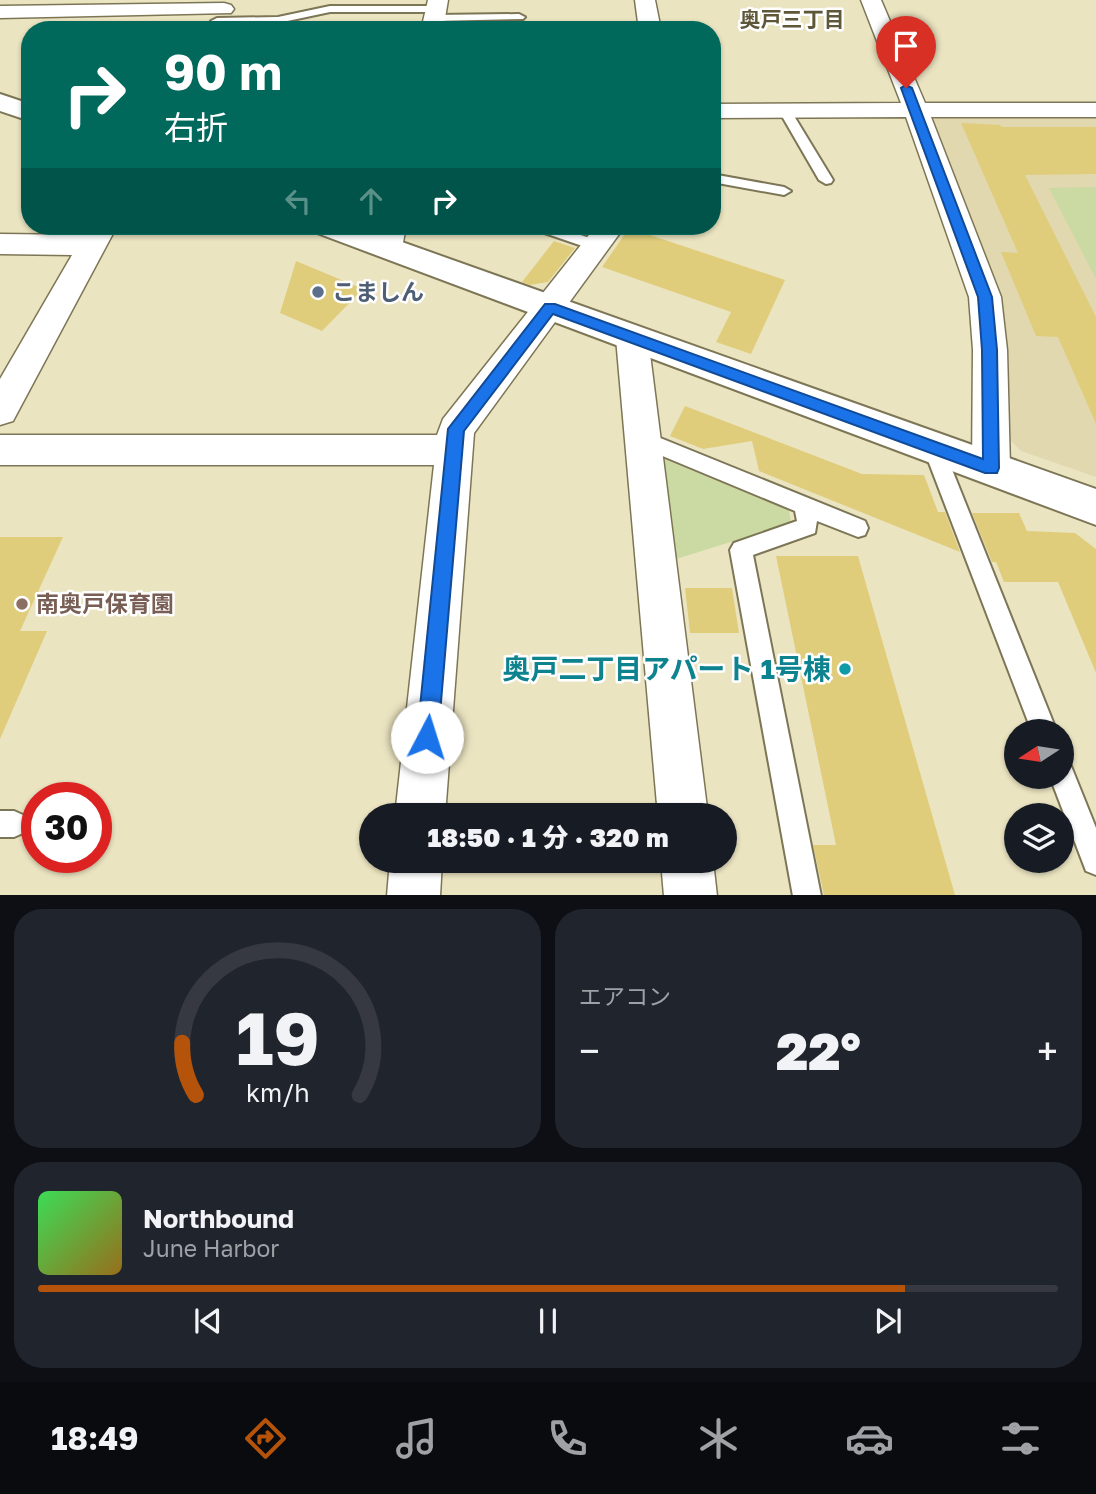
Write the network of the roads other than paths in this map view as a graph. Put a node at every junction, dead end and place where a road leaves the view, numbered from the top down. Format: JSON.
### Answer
{"nodes":[{"id":1,"x":645,"y":0,"type":"edge"},
{"id":2,"x":871,"y":0,"type":"edge"},
{"id":3,"x":0,"y":12,"type":"edge"},
{"id":4,"x":435,"y":14,"type":"edge"},
{"id":5,"x":220,"y":15,"type":"edge"},
{"id":6,"x":515,"y":19,"type":"dead end"},
{"id":7,"x":648,"y":21,"type":"edge"},
{"id":8,"x":0,"y":102,"type":"edge"},
{"id":9,"x":21,"y":110,"type":"edge"},
{"id":10,"x":915,"y":110,"type":"junction"},
{"id":11,"x":1096,"y":110,"type":"edge"},
{"id":12,"x":721,"y":111,"type":"edge"},
{"id":13,"x":785,"y":111,"type":"junction"},
{"id":14,"x":721,"y":180,"type":"edge"},
{"id":15,"x":826,"y":180,"type":"dead end"},
{"id":16,"x":784,"y":191,"type":"dead end"},
{"id":17,"x":98,"y":235,"type":"edge"},
{"id":18,"x":604,"y":236,"type":"edge"},
{"id":19,"x":389,"y":237,"type":"edge"},
{"id":20,"x":0,"y":244,"type":"edge"},
{"id":21,"x":550,"y":308,"type":"junction"},
{"id":22,"x":632,"y":338,"type":"junction"},
{"id":23,"x":0,"y":411,"type":"edge"},
{"id":24,"x":643,"y":439,"type":"junction"},
{"id":25,"x":933,"y":447,"type":"junction"},
{"id":26,"x":0,"y":450,"type":"edge"},
{"id":27,"x":453,"y":450,"type":"junction"},
{"id":28,"x":991,"y":468,"type":"junction"},
{"id":29,"x":804,"y":506,"type":"junction"},
{"id":30,"x":1091,"y":512,"type":"edge"},
{"id":31,"x":858,"y":528,"type":"dead end"},
{"id":32,"x":1040,"y":719,"type":"edge"},
{"id":33,"x":1068,"y":789,"type":"edge"},
{"id":34,"x":421,"y":803,"type":"edge"},
{"id":35,"x":682,"y":803,"type":"edge"},
{"id":36,"x":1096,"y":861,"type":"edge"},
{"id":37,"x":415,"y":873,"type":"edge"},
{"id":38,"x":689,"y":873,"type":"edge"},
{"id":39,"x":413,"y":895,"type":"edge"},
{"id":40,"x":691,"y":895,"type":"edge"},
{"id":41,"x":807,"y":895,"type":"edge"}],
"edges":[{"from":1,"to":7,"type":"street"},
{"from":2,"to":10,"type":"street"},
{"from":3,"to":5,"type":"street"},
{"from":4,"to":5,"type":"lane"},
{"from":4,"to":6,"type":"lane"},
{"from":8,"to":9,"type":"street"},
{"from":10,"to":11,"type":"street"},
{"from":10,"to":13,"type":"street"},
{"from":10,"to":28,"type":"street"},
{"from":12,"to":13,"type":"street"},
{"from":13,"to":15,"type":"lane"},
{"from":14,"to":16,"type":"lane"},
{"from":17,"to":20,"type":"street"},
{"from":17,"to":23,"type":"street"},
{"from":18,"to":21,"type":"street"},
{"from":19,"to":21,"type":"street"},
{"from":21,"to":22,"type":"street"},
{"from":21,"to":27,"type":"street"},
{"from":22,"to":24,"type":"street"},
{"from":22,"to":25,"type":"street"},
{"from":24,"to":29,"type":"lane"},
{"from":24,"to":35,"type":"street"},
{"from":25,"to":28,"type":"street"},
{"from":25,"to":32,"type":"lane"},
{"from":26,"to":27,"type":"street"},
{"from":27,"to":34,"type":"street"},
{"from":28,"to":30,"type":"street"},
{"from":29,"to":31,"type":"lane"},
{"from":29,"to":41,"type":"lane"},
{"from":33,"to":36,"type":"lane"},
{"from":37,"to":39,"type":"street"},
{"from":38,"to":40,"type":"street"}]}
